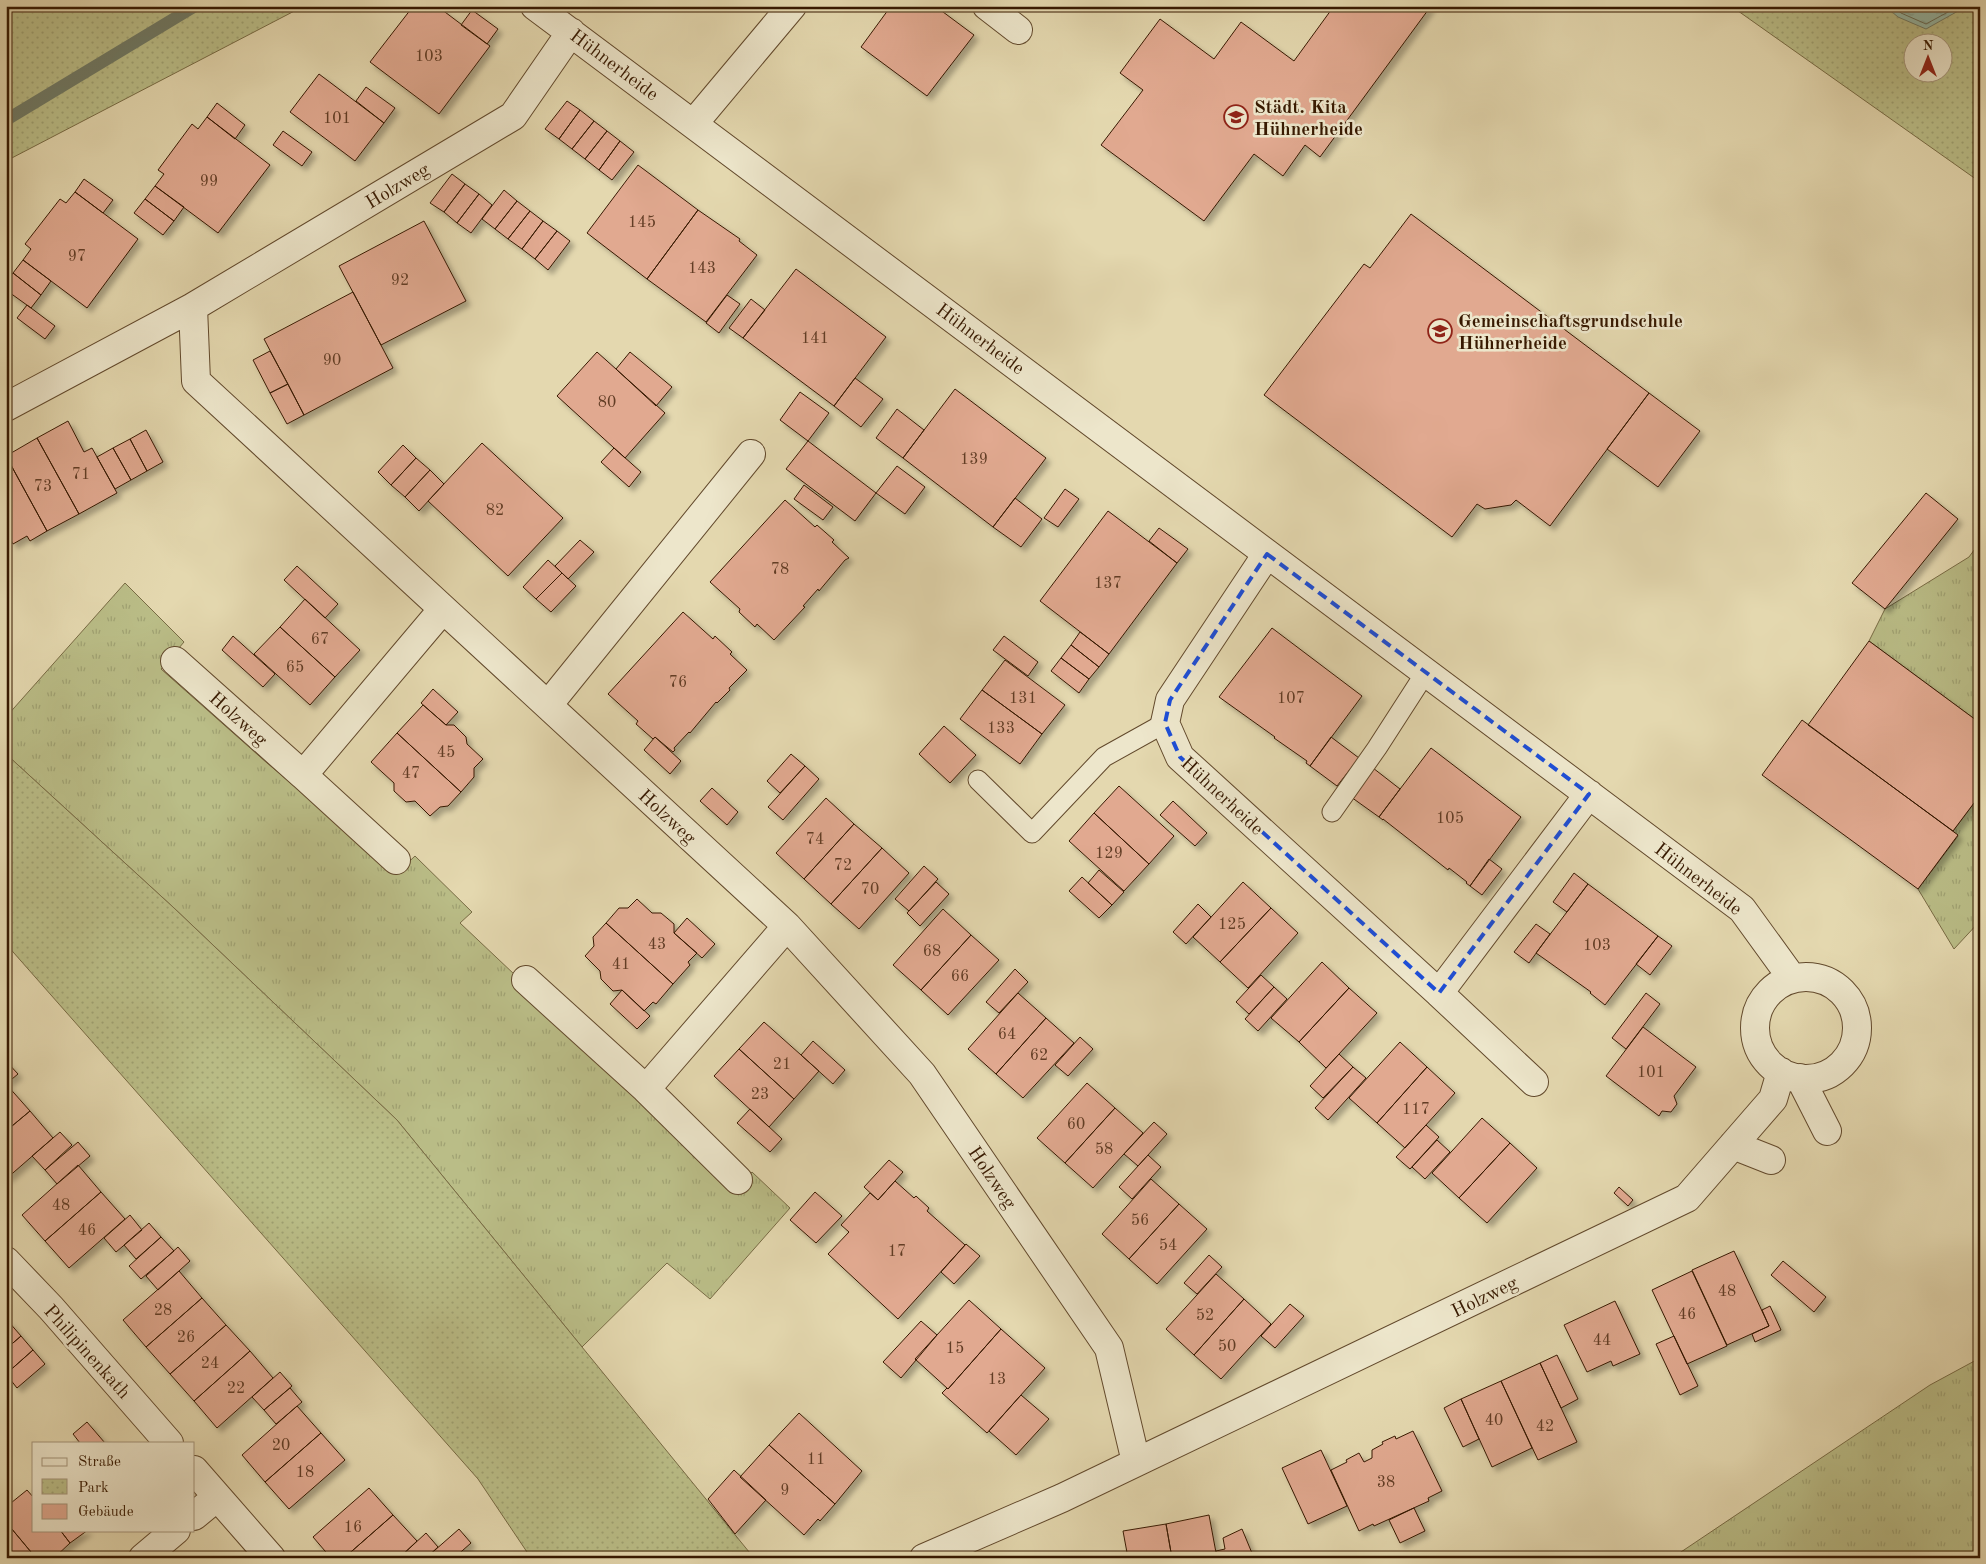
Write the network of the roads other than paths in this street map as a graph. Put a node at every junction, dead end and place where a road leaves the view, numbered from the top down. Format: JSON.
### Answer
{"nodes":[{"id":1,"x":535,"y":6,"type":"edge"},
{"id":2,"x":792,"y":6,"type":"edge"},
{"id":3,"x":987,"y":6,"type":"edge"},
{"id":4,"x":1018,"y":30,"type":"dead end"},
{"id":5,"x":571,"y":32,"type":"junction"},
{"id":6,"x":694,"y":123,"type":"junction"},
{"id":7,"x":193,"y":307,"type":"junction"},
{"id":8,"x":6,"y":407,"type":"edge"},
{"id":9,"x":751,"y":454,"type":"dead end"},
{"id":10,"x":1267,"y":554,"type":"junction"},
{"id":11,"x":443,"y":609,"type":"junction"},
{"id":12,"x":175,"y":661,"type":"dead end"},
{"id":13,"x":1426,"y":672,"type":"junction"},
{"id":14,"x":548,"y":706,"type":"junction"},
{"id":15,"x":1165,"y":723,"type":"junction"},
{"id":16,"x":303,"y":774,"type":"junction"},
{"id":17,"x":978,"y":780,"type":"dead end"},
{"id":18,"x":1589,"y":794,"type":"junction"},
{"id":19,"x":1332,"y":812,"type":"dead end"},
{"id":20,"x":396,"y":860,"type":"dead end"},
{"id":21,"x":787,"y":926,"type":"junction"},
{"id":22,"x":1792,"y":978,"type":"junction"},
{"id":23,"x":526,"y":980,"type":"dead end"},
{"id":24,"x":1439,"y":993,"type":"junction"},
{"id":25,"x":1790,"y":1075,"type":"junction"},
{"id":26,"x":1534,"y":1082,"type":"dead end"},
{"id":27,"x":646,"y":1089,"type":"junction"},
{"id":28,"x":1827,"y":1131,"type":"dead end"},
{"id":29,"x":1733,"y":1145,"type":"junction"},
{"id":30,"x":1771,"y":1160,"type":"dead end"},
{"id":31,"x":738,"y":1180,"type":"dead end"},
{"id":32,"x":6,"y":1261,"type":"edge"},
{"id":33,"x":168,"y":1442,"type":"edge"},
{"id":34,"x":1136,"y":1462,"type":"junction"},
{"id":35,"x":195,"y":1471,"type":"edge"},
{"id":36,"x":217,"y":1497,"type":"junction"},
{"id":37,"x":195,"y":1515,"type":"edge"},
{"id":38,"x":174,"y":1532,"type":"edge"},
{"id":39,"x":143,"y":1558,"type":"edge"},
{"id":40,"x":271,"y":1558,"type":"edge"},
{"id":41,"x":924,"y":1558,"type":"edge"}],
"edges":[{"from":1,"to":5,"type":"street","name":"Hühnerheide"},
{"from":2,"to":6,"type":"street"},
{"from":3,"to":4,"type":"street"},
{"from":5,"to":6,"type":"street","name":"Hühnerheide"},
{"from":5,"to":7,"type":"street","name":"Holzweg"},
{"from":6,"to":10,"type":"street","name":"Hühnerheide"},
{"from":7,"to":8,"type":"street","name":"Holzweg"},
{"from":7,"to":11,"type":"street","name":"Holzweg"},
{"from":9,"to":14,"type":"street"},
{"from":10,"to":13,"type":"street","name":"Hühnerheide"},
{"from":10,"to":15,"type":"street"},
{"from":11,"to":14,"type":"street","name":"Holzweg"},
{"from":11,"to":16,"type":"street"},
{"from":12,"to":16,"type":"street","name":"Holzweg"},
{"from":13,"to":18,"type":"street","name":"Hühnerheide"},
{"from":13,"to":19,"type":"lane"},
{"from":14,"to":21,"type":"street","name":"Holzweg"},
{"from":15,"to":17,"type":"lane"},
{"from":15,"to":24,"type":"street","name":"Hühnerheide"},
{"from":16,"to":20,"type":"street","name":"Holzweg"},
{"from":18,"to":22,"type":"street","name":"Hühnerheide"},
{"from":18,"to":24,"type":"street"},
{"from":21,"to":27,"type":"street"},
{"from":21,"to":34,"type":"street","name":"Holzweg"},
{"from":22,"to":25,"type":"street"},
{"from":22,"to":25,"type":"street"},
{"from":23,"to":27,"type":"street"},
{"from":24,"to":26,"type":"street","name":"Hühnerheide"},
{"from":25,"to":28,"type":"street"},
{"from":25,"to":29,"type":"street","name":"Holzweg"},
{"from":27,"to":31,"type":"street"},
{"from":29,"to":30,"type":"street"},
{"from":29,"to":34,"type":"street","name":"Holzweg"},
{"from":32,"to":33,"type":"street","name":"Philipinenkath"},
{"from":34,"to":41,"type":"street","name":"Holzweg"},
{"from":35,"to":36,"type":"street"},
{"from":36,"to":37,"type":"street"},
{"from":36,"to":40,"type":"street"},
{"from":38,"to":39,"type":"street"}]}
